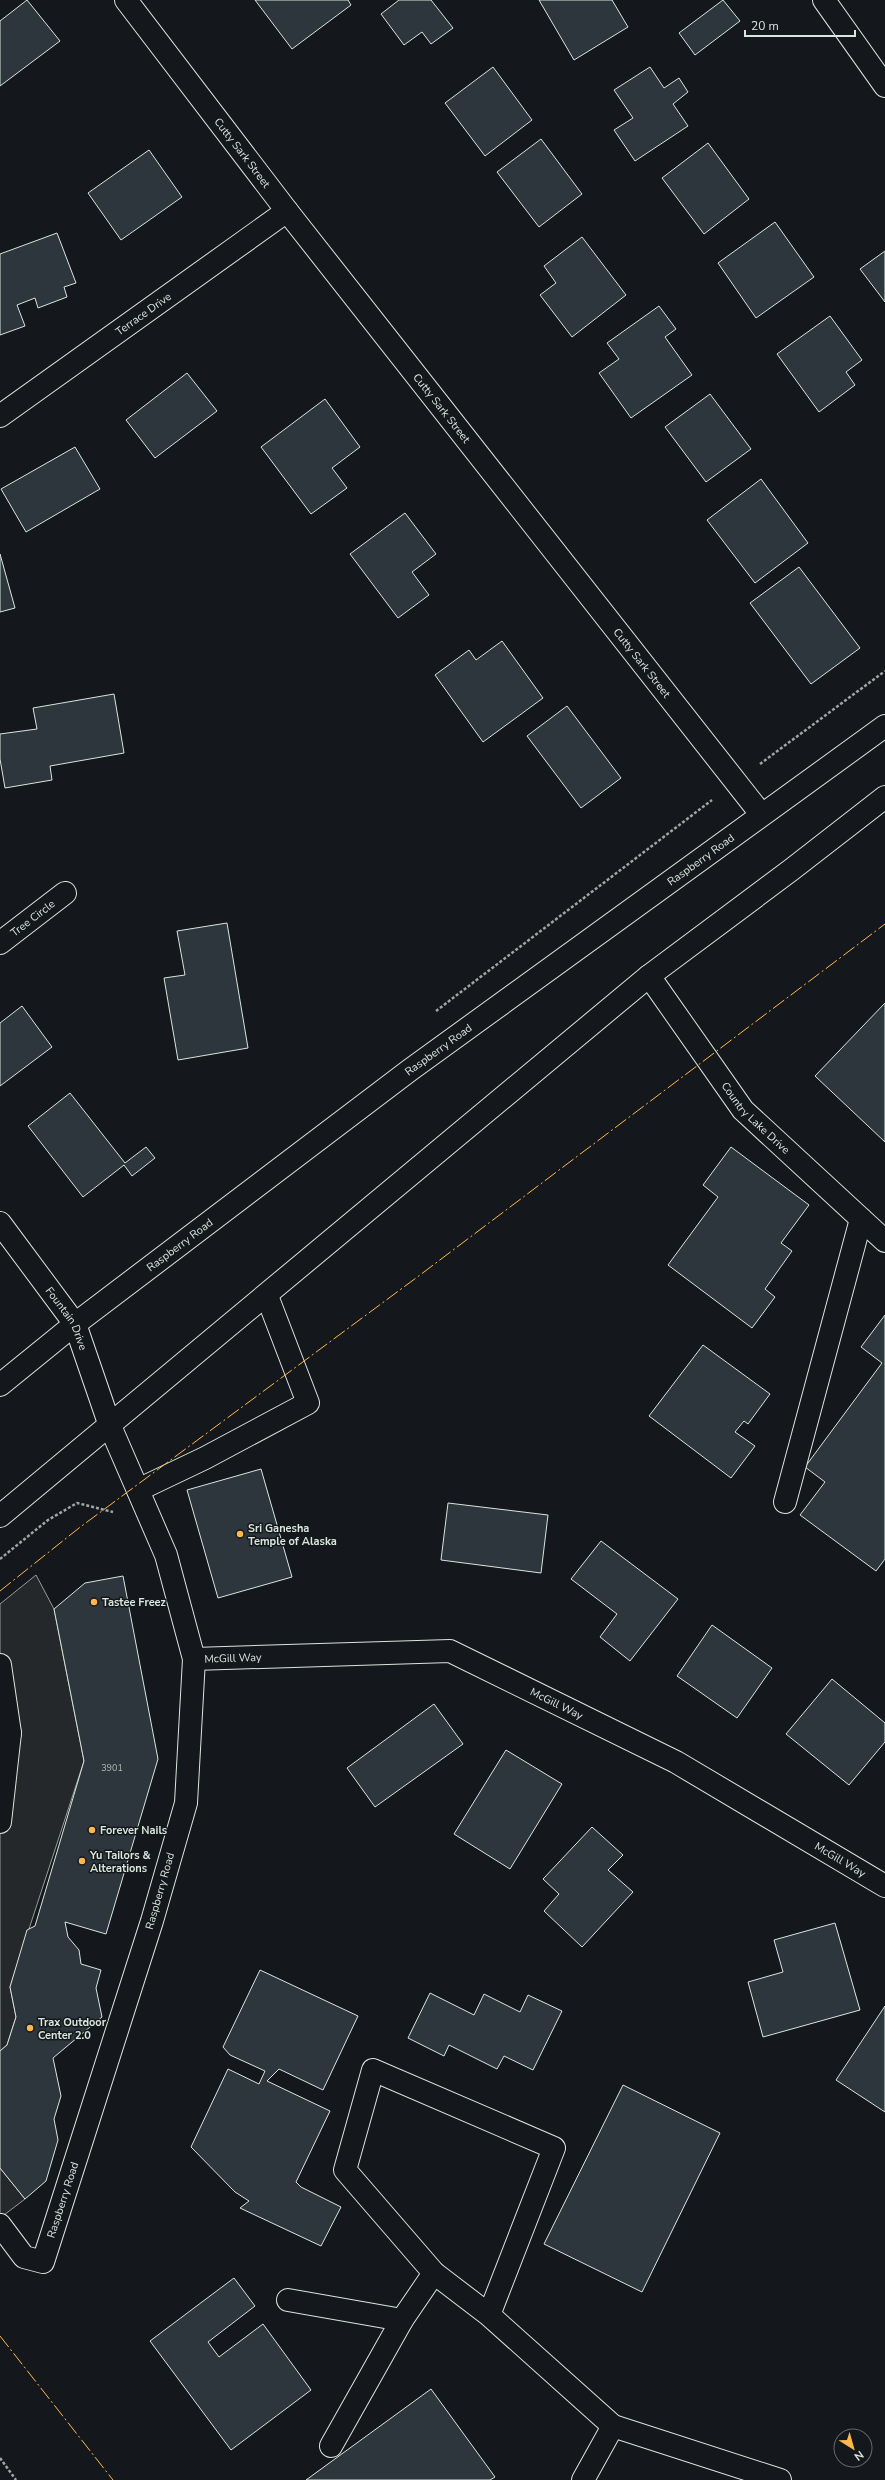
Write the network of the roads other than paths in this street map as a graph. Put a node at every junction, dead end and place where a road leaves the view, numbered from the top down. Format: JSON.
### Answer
{"nodes":[{"id":1,"x":126,"y":0,"type":"edge"},
{"id":2,"x":824,"y":0,"type":"edge"},
{"id":3,"x":885,"y":86,"type":"edge"},
{"id":4,"x":287,"y":211,"type":"junction"},
{"id":5,"x":0,"y":416,"type":"edge"},
{"id":6,"x":885,"y":726,"type":"edge"},
{"id":7,"x":885,"y":797,"type":"edge"},
{"id":8,"x":761,"y":814,"type":"junction"},
{"id":9,"x":65,"y":894,"type":"dead end"},
{"id":10,"x":0,"y":943,"type":"edge"},
{"id":11,"x":649,"y":976,"type":"junction"},
{"id":12,"x":861,"y":1219,"type":"junction"},
{"id":13,"x":0,"y":1223,"type":"edge"},
{"id":14,"x":885,"y":1241,"type":"edge"},
{"id":15,"x":267,"y":1296,"type":"junction"},
{"id":16,"x":75,"y":1324,"type":"junction"},
{"id":17,"x":0,"y":1385,"type":"edge"},
{"id":18,"x":110,"y":1426,"type":"junction"},
{"id":19,"x":138,"y":1490,"type":"junction"},
{"id":20,"x":785,"y":1502,"type":"dead end"},
{"id":21,"x":0,"y":1516,"type":"edge"},
{"id":22,"x":194,"y":1659,"type":"junction"},
{"id":23,"x":0,"y":1665,"type":"edge"},
{"id":24,"x":5,"y":1735,"type":"edge"},
{"id":25,"x":0,"y":1822,"type":"edge"},
{"id":26,"x":885,"y":1886,"type":"edge"},
{"id":27,"x":0,"y":2225,"type":"edge"},
{"id":28,"x":434,"y":2273,"type":"junction"},
{"id":29,"x":288,"y":2300,"type":"dead end"},
{"id":30,"x":489,"y":2315,"type":"junction"},
{"id":31,"x":402,"y":2320,"type":"junction"},
{"id":32,"x":613,"y":2426,"type":"junction"},
{"id":33,"x":331,"y":2446,"type":"dead end"},
{"id":34,"x":583,"y":2480,"type":"edge"},
{"id":35,"x":780,"y":2480,"type":"edge"}],
"edges":[{"from":1,"to":4,"type":"street","name":"Cutty Sark Street"},
{"from":2,"to":3,"type":"street"},
{"from":4,"to":5,"type":"street","name":"Terrace Drive"},
{"from":4,"to":8,"type":"street","name":"Cutty Sark Street"},
{"from":6,"to":8,"type":"street","name":"Raspberry Road"},
{"from":7,"to":11,"type":"street"},
{"from":8,"to":16,"type":"street","name":"Raspberry Road"},
{"from":9,"to":10,"type":"street","name":"Tree Circle"},
{"from":11,"to":12,"type":"street","name":"Country Lake Drive"},
{"from":11,"to":15,"type":"street"},
{"from":12,"to":14,"type":"street","name":"Country Lake Drive"},
{"from":12,"to":20,"type":"street"},
{"from":13,"to":16,"type":"street","name":"Fountain Drive"},
{"from":15,"to":18,"type":"street"},
{"from":15,"to":19,"type":"street"},
{"from":16,"to":17,"type":"street","name":"Raspberry Road"},
{"from":16,"to":18,"type":"street","name":"Fountain Drive"},
{"from":18,"to":19,"type":"street","name":"Raspberry Road"},
{"from":18,"to":21,"type":"street"},
{"from":19,"to":22,"type":"street","name":"Raspberry Road"},
{"from":22,"to":26,"type":"street","name":"McGill Way"},
{"from":22,"to":27,"type":"street","name":"Raspberry Road"},
{"from":23,"to":24,"type":"street"},
{"from":24,"to":25,"type":"street"},
{"from":28,"to":30,"type":"street"},
{"from":28,"to":30,"type":"street"},
{"from":28,"to":31,"type":"street"},
{"from":29,"to":31,"type":"street"},
{"from":30,"to":32,"type":"street"},
{"from":31,"to":33,"type":"street"},
{"from":32,"to":34,"type":"street"},
{"from":32,"to":35,"type":"street"}]}
